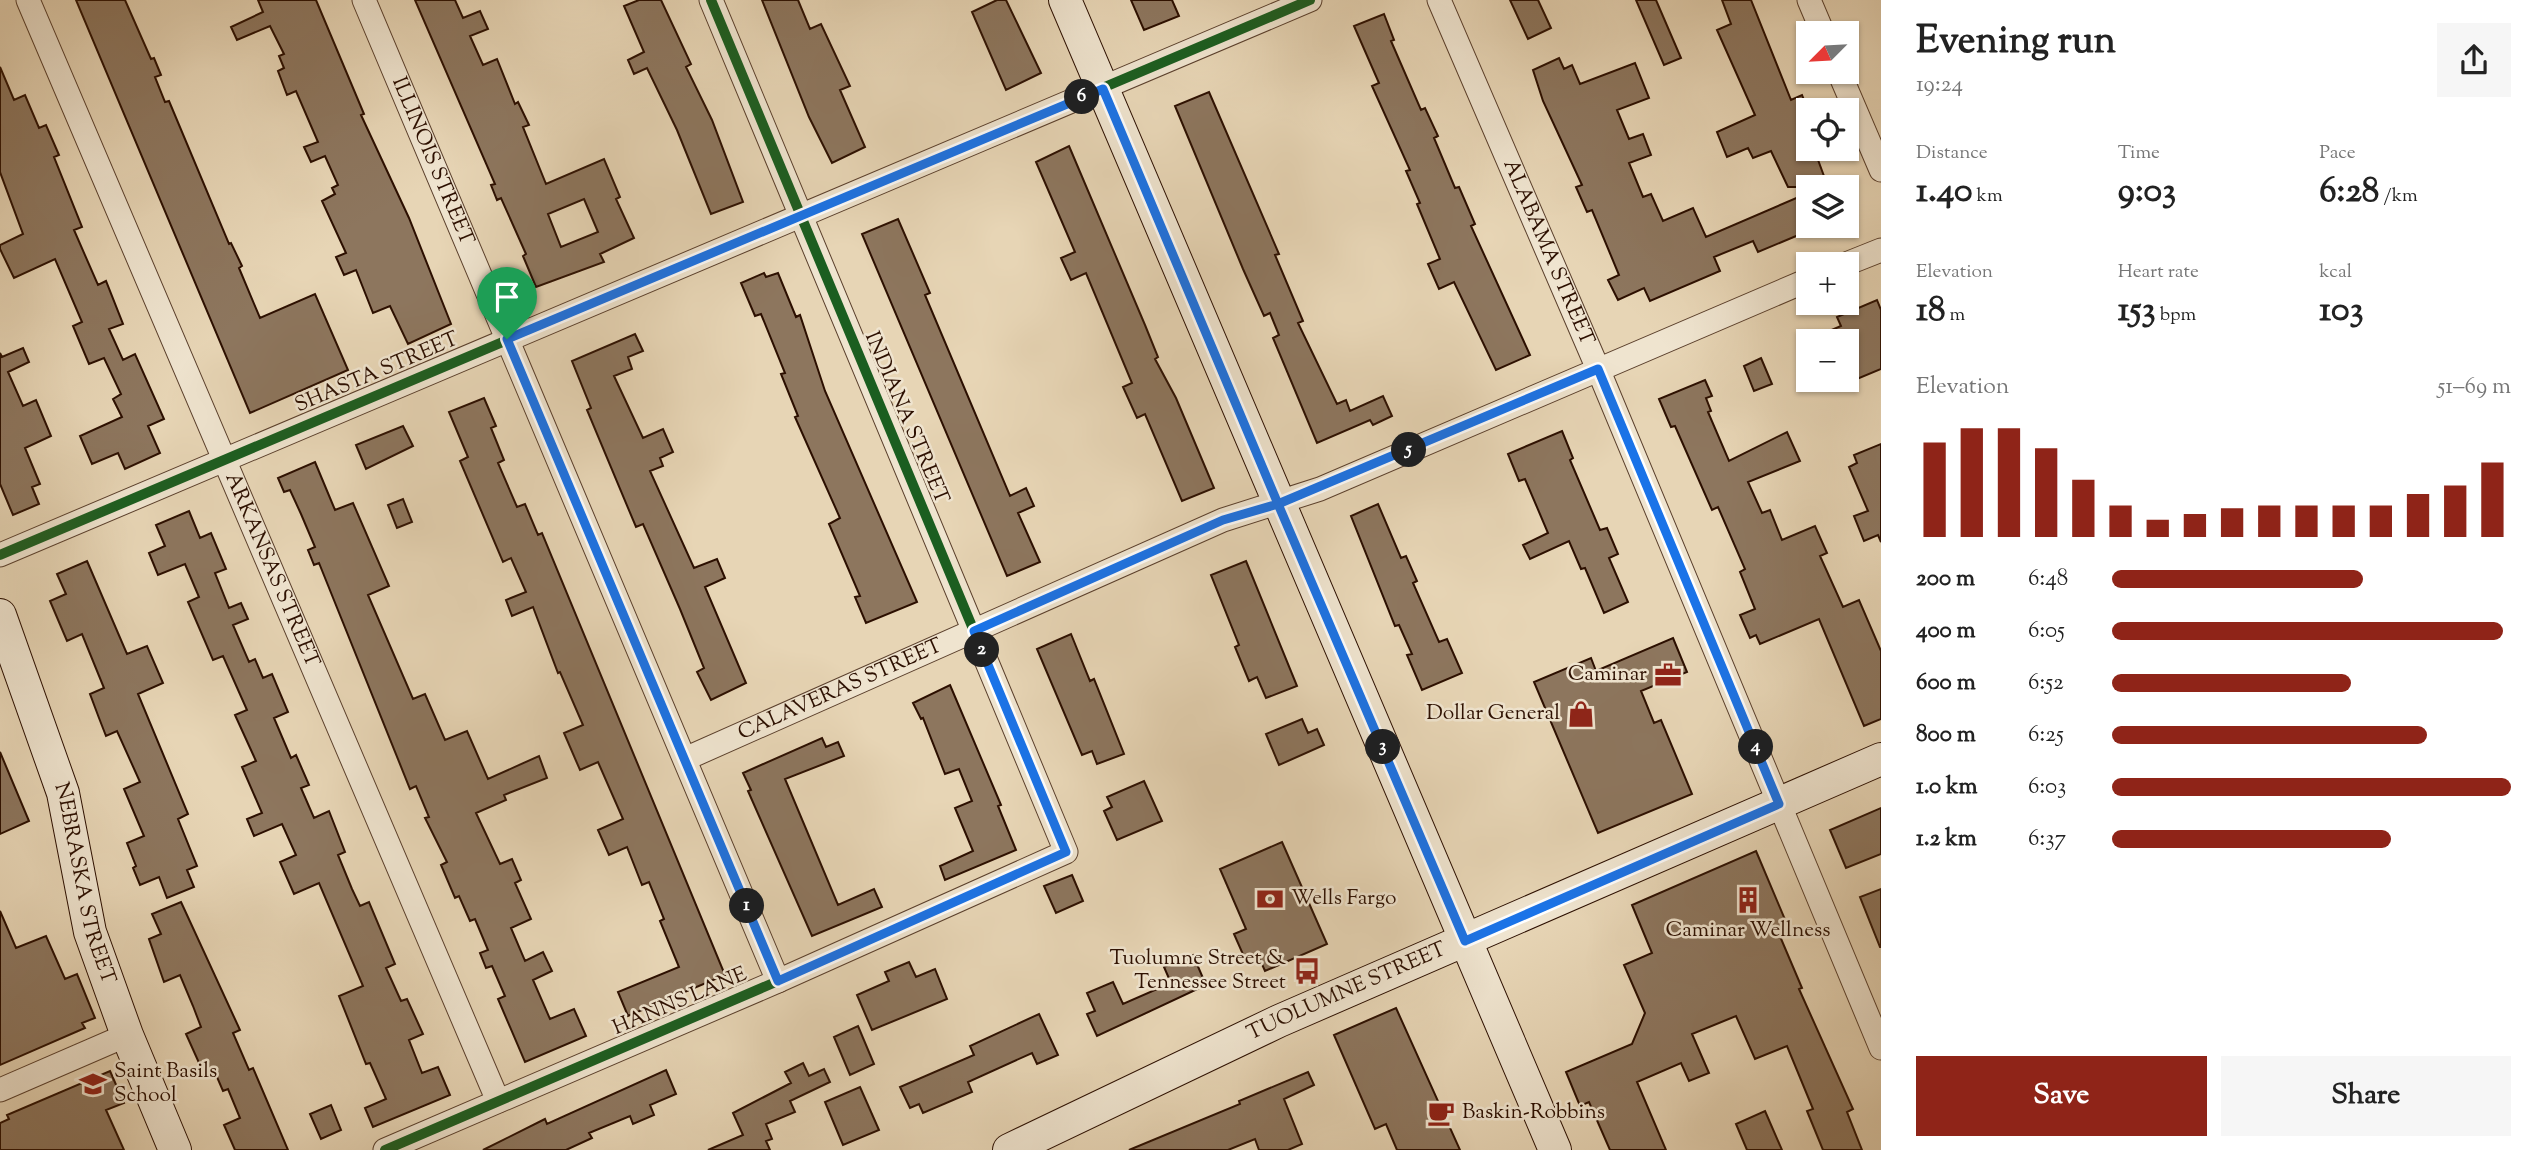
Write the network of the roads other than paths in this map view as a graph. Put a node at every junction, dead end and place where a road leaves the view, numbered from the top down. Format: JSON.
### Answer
{"nodes":[{"id":1,"x":28,"y":0,"type":"edge"},
{"id":2,"x":364,"y":0,"type":"edge"},
{"id":3,"x":711,"y":0,"type":"edge"},
{"id":4,"x":1065,"y":0,"type":"edge"},
{"id":5,"x":1310,"y":0,"type":"edge"},
{"id":6,"x":1439,"y":0,"type":"edge"},
{"id":7,"x":1809,"y":0,"type":"edge"},
{"id":8,"x":1818,"y":21,"type":"edge"},
{"id":9,"x":1844,"y":84,"type":"edge"},
{"id":10,"x":1103,"y":89,"type":"junction"},
{"id":11,"x":1881,"y":170,"type":"edge"},
{"id":12,"x":801,"y":216,"type":"junction"},
{"id":13,"x":1881,"y":250,"type":"edge"},
{"id":14,"x":1859,"y":259,"type":"edge"},
{"id":15,"x":1796,"y":285,"type":"edge"},
{"id":16,"x":507,"y":339,"type":"junction"},
{"id":17,"x":1598,"y":369,"type":"junction"},
{"id":18,"x":224,"y":459,"type":"junction"},
{"id":19,"x":1278,"y":504,"type":"junction"},
{"id":20,"x":0,"y":555,"type":"edge"},
{"id":21,"x":0,"y":615,"type":"edge"},
{"id":22,"x":974,"y":631,"type":"junction"},
{"id":23,"x":1881,"y":759,"type":"edge"},
{"id":24,"x":685,"y":760,"type":"junction"},
{"id":25,"x":1779,"y":804,"type":"junction"},
{"id":26,"x":1066,"y":852,"type":"joint"},
{"id":27,"x":1465,"y":941,"type":"junction"},
{"id":28,"x":778,"y":981,"type":"junction"},
{"id":29,"x":127,"y":1035,"type":"junction"},
{"id":30,"x":1881,"y":1048,"type":"edge"},
{"id":31,"x":0,"y":1090,"type":"edge"},
{"id":32,"x":498,"y":1101,"type":"junction"},
{"id":33,"x":176,"y":1150,"type":"edge"},
{"id":34,"x":384,"y":1150,"type":"edge"},
{"id":35,"x":1009,"y":1150,"type":"edge"},
{"id":36,"x":1555,"y":1150,"type":"edge"}],
"edges":[{"from":1,"to":18,"type":"street","name":"ARKANSAS STREET"},
{"from":2,"to":16,"type":"street","name":"ILLINOIS STREET"},
{"from":3,"to":12,"type":"street","name":"INDIANA STREET"},
{"from":4,"to":10,"type":"main road"},
{"from":5,"to":10,"type":"street","name":"SHASTA STREET"},
{"from":6,"to":17,"type":"street","name":"ALABAMA STREET"},
{"from":7,"to":8,"type":"street"},
{"from":9,"to":11,"type":"street"},
{"from":10,"to":12,"type":"street","name":"SHASTA STREET"},
{"from":10,"to":19,"type":"main road"},
{"from":12,"to":16,"type":"street","name":"SHASTA STREET"},
{"from":12,"to":22,"type":"street","name":"INDIANA STREET"},
{"from":13,"to":14,"type":"street"},
{"from":15,"to":17,"type":"street","name":"CALAVERAS STREET"},
{"from":16,"to":18,"type":"street","name":"SHASTA STREET"},
{"from":16,"to":24,"type":"street","name":"ILLINOIS STREET"},
{"from":17,"to":19,"type":"street","name":"CALAVERAS STREET"},
{"from":17,"to":25,"type":"street","name":"ALABAMA STREET"},
{"from":18,"to":20,"type":"street","name":"SHASTA STREET"},
{"from":18,"to":32,"type":"street","name":"ARKANSAS STREET"},
{"from":19,"to":22,"type":"street","name":"CALAVERAS STREET"},
{"from":19,"to":27,"type":"main road"},
{"from":21,"to":29,"type":"main road","name":"NEBRASKA STREET"},
{"from":22,"to":24,"type":"street","name":"CALAVERAS STREET"},
{"from":22,"to":26,"type":"street","name":"INDIANA STREET"},
{"from":23,"to":25,"type":"main road","name":"TUOLUMNE STREET"},
{"from":24,"to":28,"type":"street","name":"ILLINOIS STREET"},
{"from":25,"to":27,"type":"main road","name":"TUOLUMNE STREET"},
{"from":25,"to":30,"type":"street","name":"ALABAMA STREET"},
{"from":26,"to":28,"type":"street","name":"HANNS LANE"},
{"from":27,"to":35,"type":"main road","name":"TUOLUMNE STREET"},
{"from":27,"to":36,"type":"main road"},
{"from":28,"to":32,"type":"street","name":"HANNS LANE"},
{"from":29,"to":31,"type":"street"},
{"from":29,"to":33,"type":"main road","name":"NEBRASKA STREET"},
{"from":32,"to":34,"type":"street","name":"HANNS LANE"}]}
